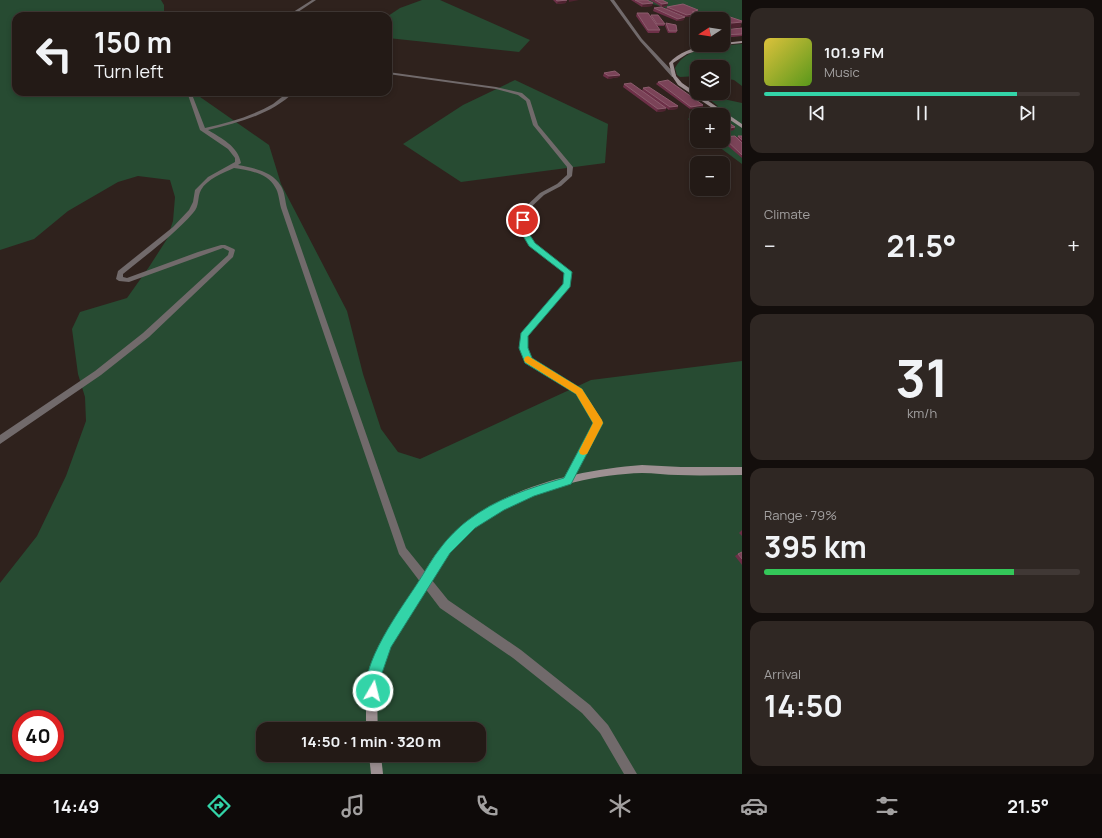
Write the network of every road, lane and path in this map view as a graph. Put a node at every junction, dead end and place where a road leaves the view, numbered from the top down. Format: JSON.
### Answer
{"nodes":[{"id":1,"x":314,"y":0,"type":"edge"},
{"id":2,"x":612,"y":0,"type":"edge"},
{"id":3,"x":295,"y":12,"type":"edge"},
{"id":4,"x":742,"y":42,"type":"edge"},
{"id":5,"x":730,"y":43,"type":"edge"},
{"id":6,"x":690,"y":51,"type":"edge"},
{"id":7,"x":392,"y":74,"type":"edge"},
{"id":8,"x":674,"y":76,"type":"junction"},
{"id":9,"x":190,"y":96,"type":"edge"},
{"id":10,"x":287,"y":96,"type":"edge"},
{"id":11,"x":742,"y":126,"type":"edge"},
{"id":12,"x":203,"y":130,"type":"junction"},
{"id":13,"x":234,"y":166,"type":"junction"},
{"id":14,"x":0,"y":440,"type":"edge"},
{"id":15,"x":742,"y":471,"type":"edge"},
{"id":16,"x":567,"y":481,"type":"junction"},
{"id":17,"x":426,"y":581,"type":"junction"},
{"id":18,"x":371,"y":722,"type":"edge"},
{"id":19,"x":375,"y":762,"type":"edge"},
{"id":20,"x":376,"y":774,"type":"edge"},
{"id":21,"x":631,"y":774,"type":"edge"}],
"edges":[{"from":1,"to":3,"type":"street"},
{"from":2,"to":8,"type":"street"},
{"from":4,"to":5,"type":"street"},
{"from":6,"to":8,"type":"street"},
{"from":7,"to":16,"type":"street"},
{"from":8,"to":11,"type":"street"},
{"from":9,"to":12,"type":"street"},
{"from":10,"to":12,"type":"street"},
{"from":12,"to":13,"type":"street"},
{"from":13,"to":14,"type":"street"},
{"from":13,"to":17,"type":"street"},
{"from":15,"to":16,"type":"street"},
{"from":16,"to":17,"type":"street"},
{"from":17,"to":18,"type":"street"},
{"from":17,"to":21,"type":"street"},
{"from":19,"to":20,"type":"street"}]}
